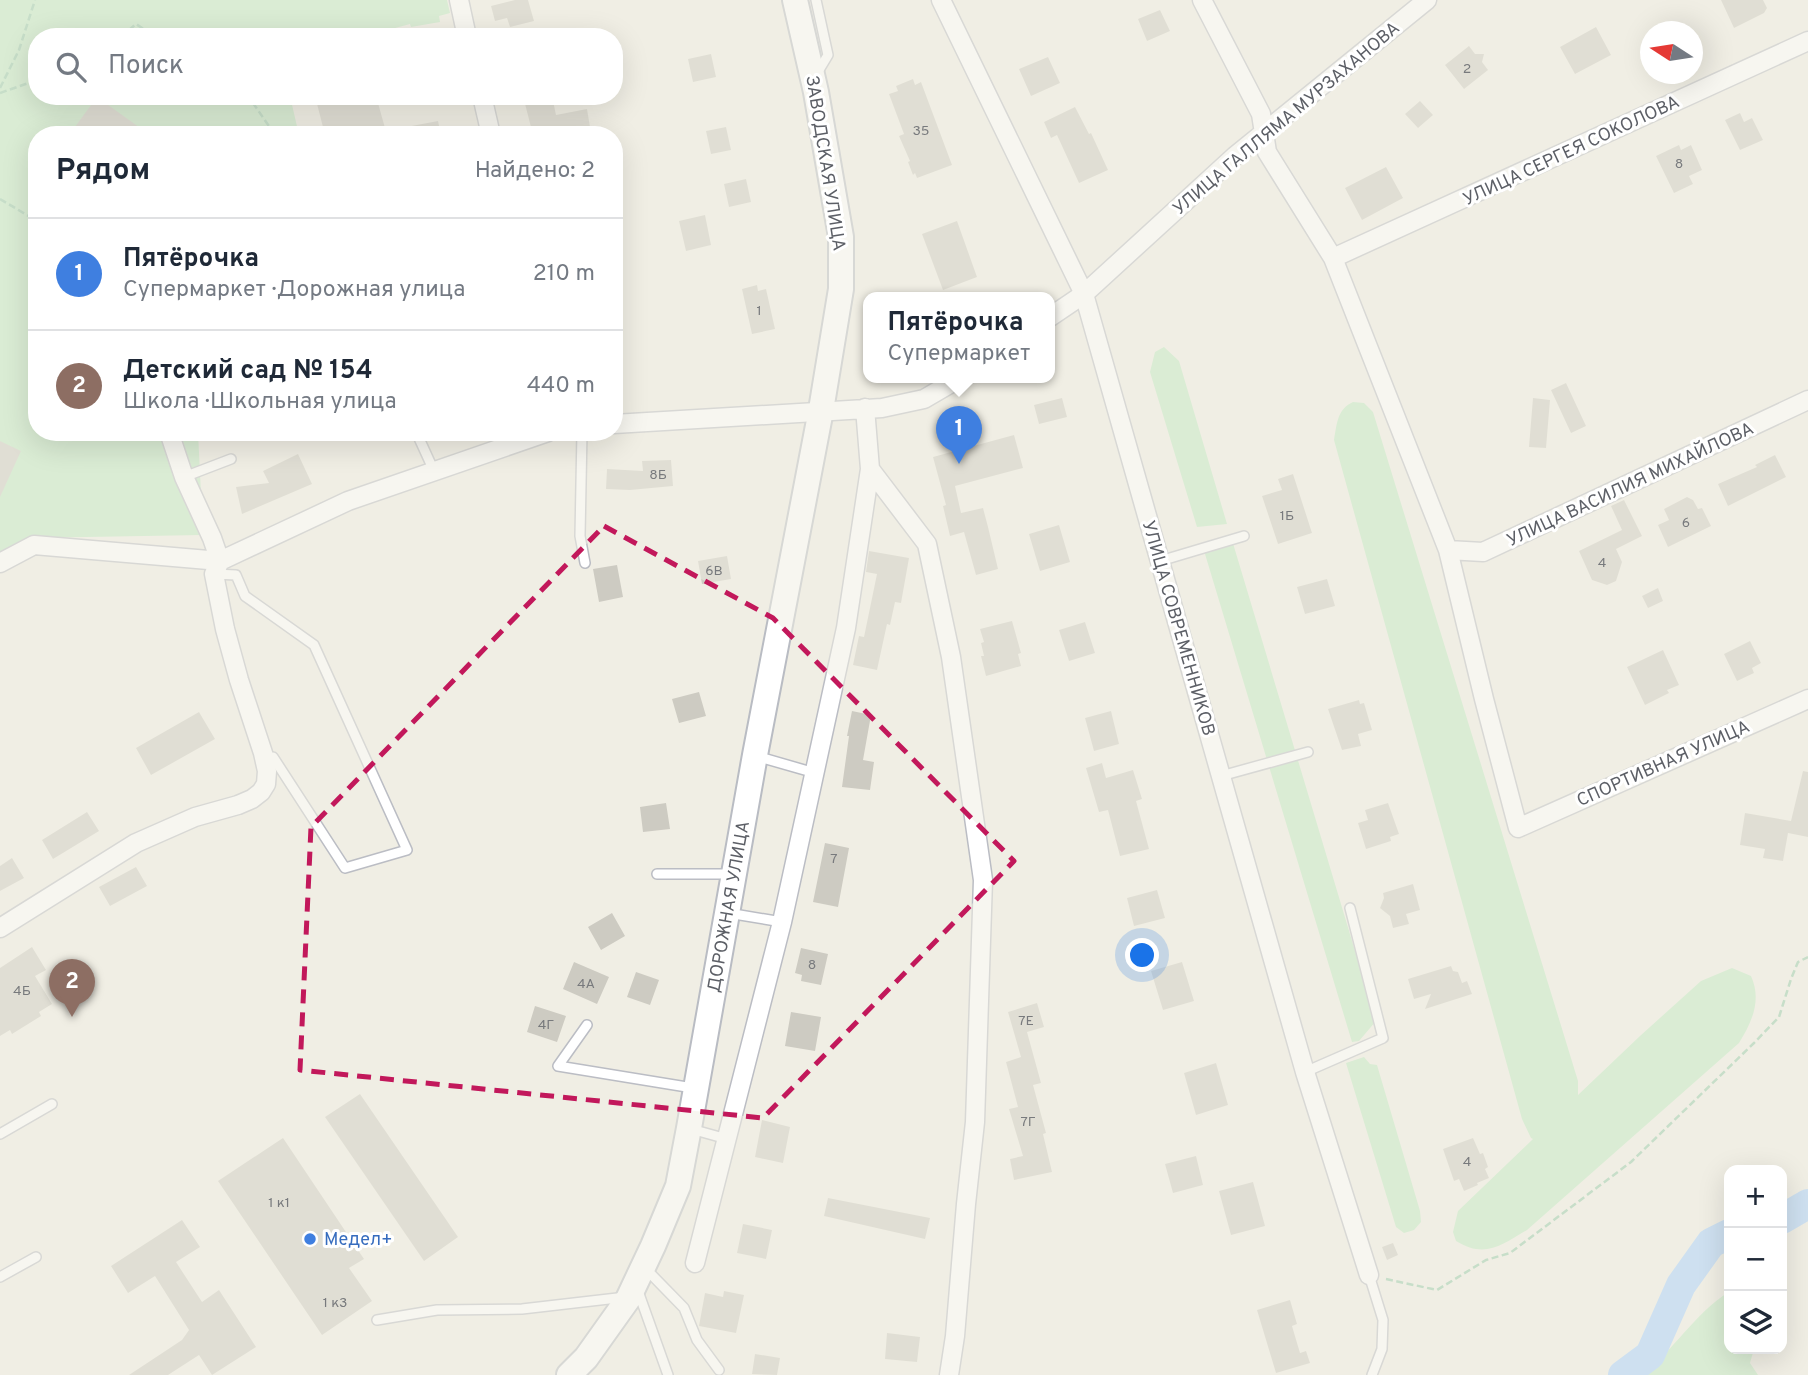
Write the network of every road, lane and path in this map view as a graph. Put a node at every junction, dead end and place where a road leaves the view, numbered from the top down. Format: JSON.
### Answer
{"nodes":[{"id":1,"x":35,"y":0,"type":"edge"},
{"id":2,"x":459,"y":0,"type":"edge"},
{"id":3,"x":796,"y":0,"type":"edge"},
{"id":4,"x":816,"y":0,"type":"edge"},
{"id":5,"x":940,"y":0,"type":"edge"},
{"id":6,"x":1202,"y":0,"type":"edge"},
{"id":7,"x":1427,"y":0,"type":"edge"},
{"id":8,"x":465,"y":28,"type":"edge"},
{"id":9,"x":1808,"y":41,"type":"edge"},
{"id":10,"x":814,"y":79,"type":"junction"},
{"id":11,"x":28,"y":82,"type":"edge"},
{"id":12,"x":0,"y":90,"type":"edge"},
{"id":13,"x":254,"y":105,"type":"edge"},
{"id":14,"x":484,"y":105,"type":"edge"},
{"id":15,"x":269,"y":126,"type":"edge"},
{"id":16,"x":489,"y":126,"type":"edge"},
{"id":17,"x":1263,"y":133,"type":"junction"},
{"id":18,"x":0,"y":198,"type":"edge"},
{"id":19,"x":28,"y":215,"type":"edge"},
{"id":20,"x":1333,"y":258,"type":"junction"},
{"id":21,"x":1084,"y":294,"type":"junction"},
{"id":22,"x":1055,"y":314,"type":"edge"},
{"id":23,"x":952,"y":383,"type":"edge"},
{"id":24,"x":1808,"y":400,"type":"edge"},
{"id":25,"x":865,"y":408,"type":"junction"},
{"id":26,"x":821,"y":410,"type":"junction"},
{"id":27,"x":623,"y":423,"type":"edge"},
{"id":28,"x":172,"y":441,"type":"edge"},
{"id":29,"x":420,"y":441,"type":"edge"},
{"id":30,"x":522,"y":441,"type":"edge"},
{"id":31,"x":582,"y":441,"type":"edge"},
{"id":32,"x":231,"y":459,"type":"dead end"},
{"id":33,"x":870,"y":469,"type":"junction"},
{"id":34,"x":434,"y":471,"type":"junction"},
{"id":35,"x":184,"y":477,"type":"junction"},
{"id":36,"x":1244,"y":536,"type":"dead end"},
{"id":37,"x":1448,"y":550,"type":"junction"},
{"id":38,"x":1160,"y":561,"type":"junction"},
{"id":39,"x":0,"y":563,"type":"edge"},
{"id":40,"x":585,"y":563,"type":"dead end"},
{"id":41,"x":217,"y":568,"type":"junction"},
{"id":42,"x":1808,"y":699,"type":"edge"},
{"id":43,"x":1308,"y":752,"type":"dead end"},
{"id":44,"x":755,"y":755,"type":"junction"},
{"id":45,"x":264,"y":757,"type":"junction"},
{"id":46,"x":815,"y":773,"type":"junction"},
{"id":47,"x":1221,"y":776,"type":"junction"},
{"id":48,"x":657,"y":874,"type":"dead end"},
{"id":49,"x":733,"y":874,"type":"junction"},
{"id":50,"x":1350,"y":908,"type":"dead end"},
{"id":51,"x":727,"y":912,"type":"junction"},
{"id":52,"x":782,"y":922,"type":"junction"},
{"id":53,"x":0,"y":928,"type":"edge"},
{"id":54,"x":1808,"y":957,"type":"edge"},
{"id":55,"x":587,"y":1025,"type":"dead end"},
{"id":56,"x":1305,"y":1072,"type":"junction"},
{"id":57,"x":696,"y":1089,"type":"junction"},
{"id":58,"x":52,"y":1104,"type":"dead end"},
{"id":59,"x":689,"y":1128,"type":"junction"},
{"id":60,"x":0,"y":1134,"type":"edge"},
{"id":61,"x":727,"y":1139,"type":"junction"},
{"id":62,"x":36,"y":1256,"type":"dead end"},
{"id":63,"x":695,"y":1263,"type":"dead end"},
{"id":64,"x":1369,"y":1275,"type":"junction"},
{"id":65,"x":0,"y":1277,"type":"edge"},
{"id":66,"x":636,"y":1282,"type":"junction"},
{"id":67,"x":377,"y":1320,"type":"dead end"},
{"id":68,"x":719,"y":1370,"type":"dead end"},
{"id":69,"x":569,"y":1375,"type":"edge"},
{"id":70,"x":668,"y":1375,"type":"edge"},
{"id":71,"x":950,"y":1375,"type":"edge"},
{"id":72,"x":1372,"y":1375,"type":"edge"}],
"edges":[{"from":1,"to":12,"type":"path"},
{"from":2,"to":8,"type":"street"},
{"from":3,"to":10,"type":"street","name":"ЗАВОДСКАЯ УЛИЦА"},
{"from":4,"to":10,"type":"lane"},
{"from":5,"to":21,"type":"street","name":"УЛИЦА СОВРЕМЕННИКОВ"},
{"from":6,"to":17,"type":"street"},
{"from":7,"to":17,"type":"street","name":"УЛИЦА ГАЛЛЯМА МУРЗАХАНОВА"},
{"from":9,"to":20,"type":"street","name":"УЛИЦА СЕРГЕЯ СОКОЛОВА"},
{"from":10,"to":26,"type":"street","name":"ЗАВОДСКАЯ УЛИЦА"},
{"from":11,"to":12,"type":"path"},
{"from":13,"to":15,"type":"path"},
{"from":14,"to":16,"type":"street"},
{"from":17,"to":20,"type":"street"},
{"from":17,"to":21,"type":"street","name":"УЛИЦА ГАЛЛЯМА МУРЗАХАНОВА"},
{"from":18,"to":19,"type":"path"},
{"from":20,"to":37,"type":"street"},
{"from":21,"to":22,"type":"street","name":"УЛИЦА ГАЛЛЯМА МУРЗАХАНОВА"},
{"from":21,"to":38,"type":"street","name":"УЛИЦА СОВРЕМЕННИКОВ"},
{"from":23,"to":25,"type":"street"},
{"from":24,"to":37,"type":"street","name":"УЛИЦА ВАСИЛИЯ МИХАЙЛОВА"},
{"from":25,"to":26,"type":"street"},
{"from":25,"to":33,"type":"street"},
{"from":26,"to":27,"type":"street"},
{"from":26,"to":44,"type":"street","name":"ДОРОЖНАЯ УЛИЦА"},
{"from":28,"to":35,"type":"street"},
{"from":29,"to":34,"type":"lane"},
{"from":30,"to":34,"type":"street"},
{"from":31,"to":40,"type":"lane"},
{"from":32,"to":35,"type":"lane"},
{"from":33,"to":46,"type":"street"},
{"from":33,"to":71,"type":"street"},
{"from":34,"to":41,"type":"street"},
{"from":35,"to":41,"type":"street"},
{"from":36,"to":38,"type":"lane"},
{"from":37,"to":42,"type":"street","name":"СПОРТИВНАЯ УЛИЦА"},
{"from":38,"to":47,"type":"street","name":"УЛИЦА СОВРЕМЕННИКОВ"},
{"from":39,"to":41,"type":"street"},
{"from":41,"to":45,"type":"street"},
{"from":41,"to":45,"type":"lane"},
{"from":43,"to":47,"type":"lane"},
{"from":44,"to":46,"type":"lane"},
{"from":44,"to":49,"type":"street","name":"ДОРОЖНАЯ УЛИЦА"},
{"from":45,"to":53,"type":"street"},
{"from":46,"to":52,"type":"street"},
{"from":47,"to":56,"type":"street","name":"УЛИЦА СОВРЕМЕННИКОВ"},
{"from":48,"to":49,"type":"lane"},
{"from":49,"to":51,"type":"street","name":"ДОРОЖНАЯ УЛИЦА"},
{"from":50,"to":56,"type":"lane"},
{"from":51,"to":52,"type":"lane"},
{"from":51,"to":57,"type":"street","name":"ДОРОЖНАЯ УЛИЦА"},
{"from":52,"to":61,"type":"street"},
{"from":54,"to":64,"type":"path"},
{"from":55,"to":57,"type":"lane"},
{"from":56,"to":64,"type":"street","name":"УЛИЦА СОВРЕМЕННИКОВ"},
{"from":57,"to":59,"type":"street","name":"ДОРОЖНАЯ УЛИЦА"},
{"from":58,"to":60,"type":"lane"},
{"from":59,"to":61,"type":"lane"},
{"from":59,"to":66,"type":"street","name":"ДОРОЖНАЯ УЛИЦА"},
{"from":61,"to":63,"type":"street"},
{"from":62,"to":65,"type":"lane"},
{"from":64,"to":72,"type":"lane"},
{"from":66,"to":67,"type":"lane"},
{"from":66,"to":68,"type":"lane"},
{"from":66,"to":69,"type":"street","name":"ДОРОЖНАЯ УЛИЦА"},
{"from":66,"to":70,"type":"lane"}]}
